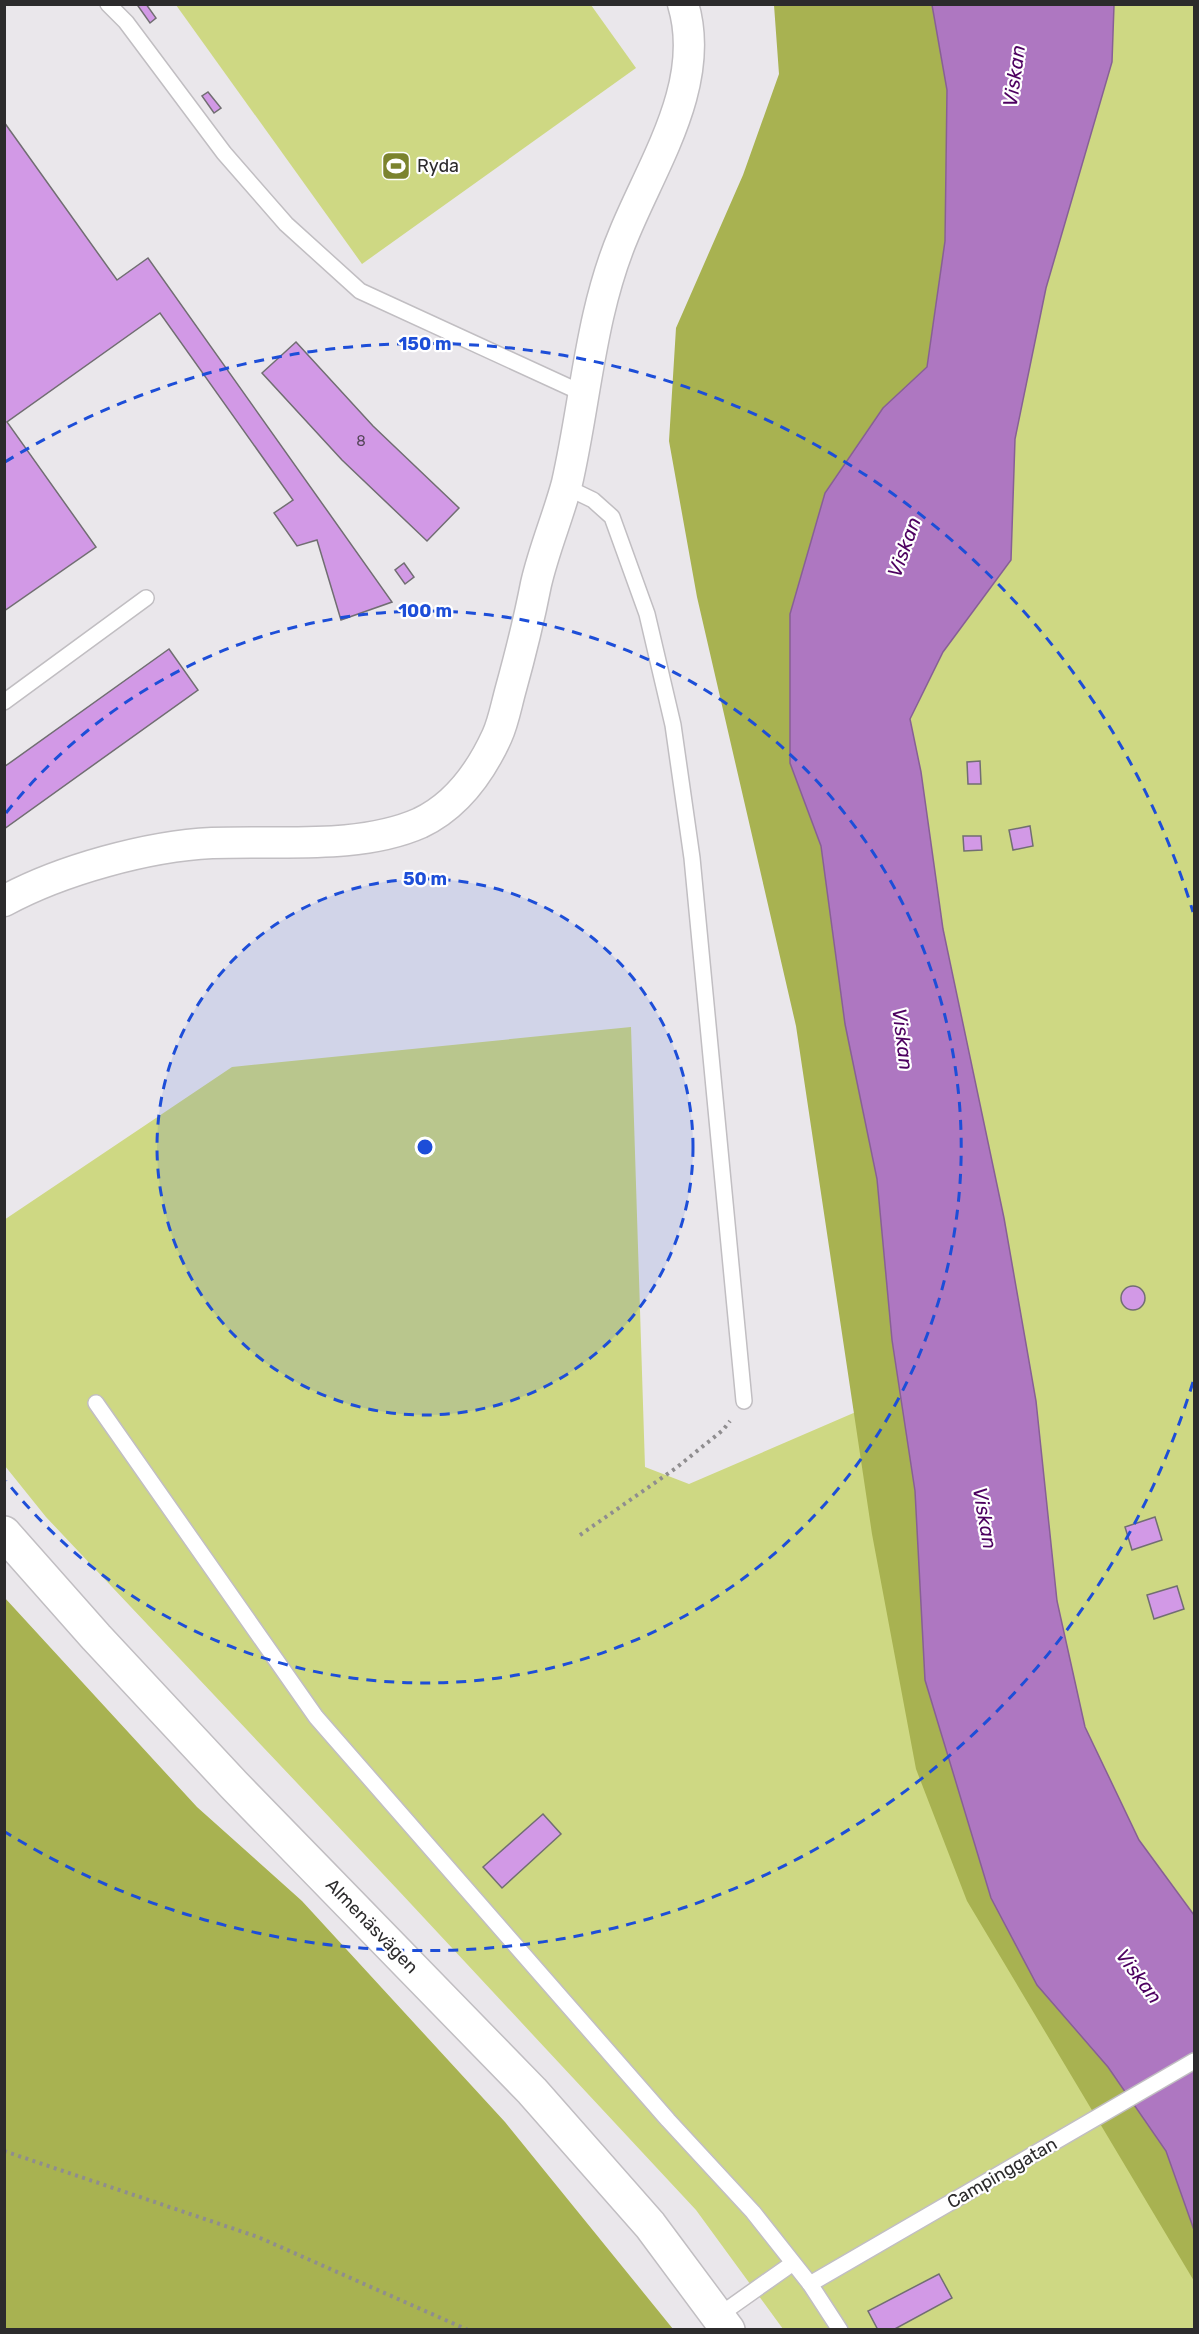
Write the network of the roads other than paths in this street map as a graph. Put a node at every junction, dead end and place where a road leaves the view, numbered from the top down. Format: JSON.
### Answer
{"nodes":[{"id":1,"x":108,"y":4,"type":"edge"},
{"id":2,"x":682,"y":4,"type":"edge"},
{"id":3,"x":582,"y":393,"type":"junction"},
{"id":4,"x":566,"y":487,"type":"junction"},
{"id":5,"x":146,"y":598,"type":"dead end"},
{"id":6,"x":26,"y":689,"type":"junction"},
{"id":7,"x":4,"y":702,"type":"edge"},
{"id":8,"x":4,"y":710,"type":"edge"},
{"id":9,"x":4,"y":901,"type":"edge"},
{"id":10,"x":744,"y":1401,"type":"road end"},
{"id":11,"x":96,"y":1403,"type":"dead end"},
{"id":12,"x":4,"y":1533,"type":"edge"},
{"id":13,"x":1194,"y":2061,"type":"edge"},
{"id":14,"x":794,"y":2263,"type":"junction"},
{"id":15,"x":810,"y":2284,"type":"junction"},
{"id":16,"x":723,"y":2323,"type":"edge"},
{"id":17,"x":840,"y":2330,"type":"edge"}],
"edges":[{"from":1,"to":3,"type":"lane"},
{"from":2,"to":3,"type":"street"},
{"from":3,"to":4,"type":"street"},
{"from":4,"to":9,"type":"street"},
{"from":4,"to":10,"type":"lane"},
{"from":5,"to":6,"type":"lane"},
{"from":6,"to":7,"type":"lane"},
{"from":6,"to":8,"type":"lane"},
{"from":11,"to":14,"type":"lane"},
{"from":12,"to":16,"type":"street","name":"Almenäsvägen"},
{"from":13,"to":15,"type":"lane","name":"Campinggatan"},
{"from":14,"to":15,"type":"lane"},
{"from":14,"to":16,"type":"lane"},
{"from":15,"to":17,"type":"lane"}]}
